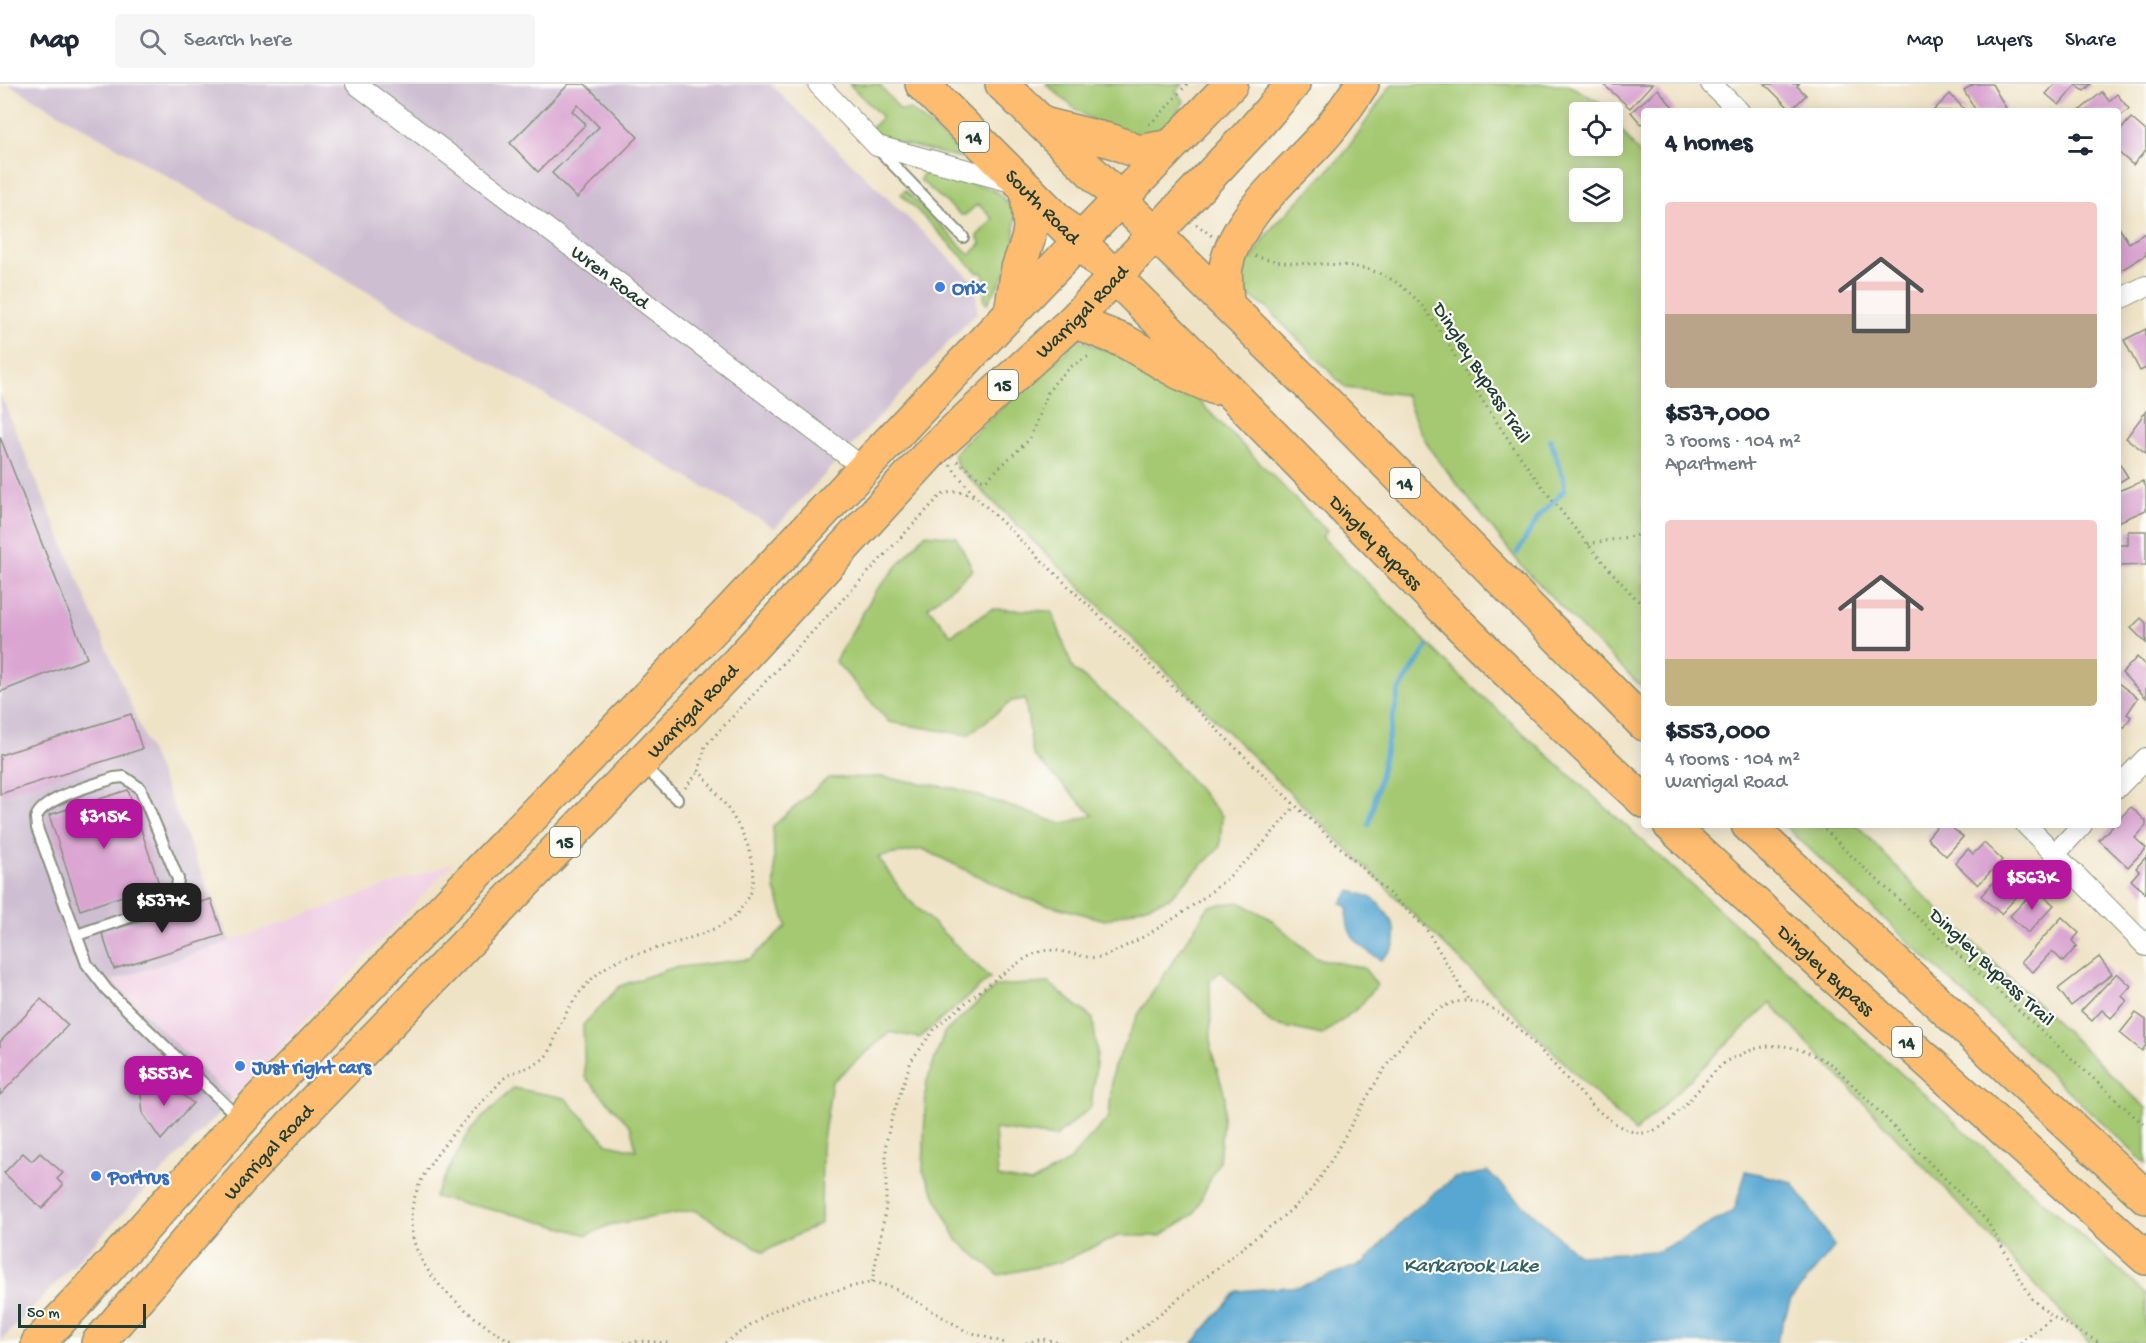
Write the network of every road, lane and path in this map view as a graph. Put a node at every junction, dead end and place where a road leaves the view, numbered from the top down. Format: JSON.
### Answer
{"nodes":[{"id":1,"x":356,"y":84,"type":"edge"},
{"id":2,"x":818,"y":84,"type":"edge"},
{"id":3,"x":922,"y":84,"type":"edge"},
{"id":4,"x":1002,"y":84,"type":"edge"},
{"id":5,"x":1187,"y":84,"type":"edge"},
{"id":6,"x":1231,"y":84,"type":"edge"},
{"id":7,"x":1293,"y":84,"type":"edge"},
{"id":8,"x":1362,"y":84,"type":"edge"},
{"id":9,"x":1711,"y":84,"type":"edge"},
{"id":10,"x":1736,"y":108,"type":"edge"},
{"id":11,"x":1044,"y":124,"type":"junction"},
{"id":12,"x":1143,"y":129,"type":"dead end"},
{"id":13,"x":877,"y":146,"type":"junction"},
{"id":14,"x":1171,"y":146,"type":"junction"},
{"id":15,"x":1024,"y":187,"type":"junction"},
{"id":16,"x":1120,"y":199,"type":"junction"},
{"id":17,"x":1155,"y":233,"type":"junction"},
{"id":18,"x":963,"y":237,"type":"dead end"},
{"id":19,"x":1079,"y":241,"type":"junction"},
{"id":20,"x":1250,"y":254,"type":"dead end"},
{"id":21,"x":1114,"y":276,"type":"junction"},
{"id":22,"x":2146,"y":286,"type":"edge"},
{"id":23,"x":2121,"y":298,"type":"edge"},
{"id":24,"x":1227,"y":304,"type":"junction"},
{"id":25,"x":1011,"y":312,"type":"junction"},
{"id":26,"x":1073,"y":321,"type":"junction"},
{"id":27,"x":1098,"y":352,"type":"dead end"},
{"id":28,"x":1233,"y":396,"type":"junction"},
{"id":29,"x":942,"y":458,"type":"junction"},
{"id":30,"x":865,"y":469,"type":"junction"},
{"id":31,"x":976,"y":497,"type":"junction"},
{"id":32,"x":1641,"y":535,"type":"edge"},
{"id":33,"x":1588,"y":544,"type":"junction"},
{"id":34,"x":1641,"y":605,"type":"edge"},
{"id":35,"x":1641,"y":721,"type":"edge"},
{"id":36,"x":2146,"y":758,"type":"edge"},
{"id":37,"x":640,"y":763,"type":"junction"},
{"id":38,"x":699,"y":771,"type":"junction"},
{"id":39,"x":2121,"y":784,"type":"edge"},
{"id":40,"x":1641,"y":798,"type":"edge"},
{"id":41,"x":677,"y":799,"type":"joint"},
{"id":42,"x":1296,"y":806,"type":"junction"},
{"id":43,"x":1673,"y":828,"type":"edge"},
{"id":44,"x":1751,"y":828,"type":"edge"},
{"id":45,"x":1824,"y":828,"type":"edge"},
{"id":46,"x":2029,"y":828,"type":"edge"},
{"id":47,"x":2079,"y":828,"type":"edge"},
{"id":48,"x":2055,"y":854,"type":"junction"},
{"id":49,"x":77,"y":935,"type":"junction"},
{"id":50,"x":2146,"y":946,"type":"edge"},
{"id":51,"x":1469,"y":1001,"type":"junction"},
{"id":52,"x":241,"y":1120,"type":"junction"},
{"id":53,"x":2146,"y":1127,"type":"edge"},
{"id":54,"x":2146,"y":1197,"type":"edge"},
{"id":55,"x":2146,"y":1257,"type":"edge"},
{"id":56,"x":872,"y":1282,"type":"junction"},
{"id":57,"x":2053,"y":1317,"type":"junction"},
{"id":58,"x":38,"y":1343,"type":"edge"},
{"id":59,"x":98,"y":1343,"type":"edge"},
{"id":60,"x":516,"y":1343,"type":"edge"},
{"id":61,"x":624,"y":1343,"type":"edge"},
{"id":62,"x":669,"y":1343,"type":"edge"},
{"id":63,"x":725,"y":1343,"type":"edge"},
{"id":64,"x":1005,"y":1343,"type":"edge"},
{"id":65,"x":1026,"y":1343,"type":"edge"},
{"id":66,"x":1063,"y":1343,"type":"edge"},
{"id":67,"x":1123,"y":1343,"type":"edge"},
{"id":68,"x":2020,"y":1343,"type":"edge"},
{"id":69,"x":2100,"y":1343,"type":"edge"}],
"edges":[{"from":1,"to":30,"type":"street","name":"Wren Road"},
{"from":2,"to":13,"type":"street"},
{"from":3,"to":15,"type":"highway","name":"South Road","number":"14"},
{"from":4,"to":11,"type":"highway","number":"14"},
{"from":5,"to":12,"type":"path"},
{"from":6,"to":14,"type":"highway","name":"Warrigal Road","number":"15"},
{"from":7,"to":17,"type":"highway","name":"Warrigal Road","number":"15"},
{"from":8,"to":24,"type":"highway"},
{"from":9,"to":10,"type":"street"},
{"from":11,"to":14,"type":"highway"},
{"from":11,"to":16,"type":"highway","number":"14"},
{"from":13,"to":15,"type":"street"},
{"from":13,"to":18,"type":"lane"},
{"from":14,"to":16,"type":"highway","name":"Warrigal Road","number":"15"},
{"from":15,"to":19,"type":"highway","name":"South Road","number":"14"},
{"from":15,"to":25,"type":"highway"},
{"from":16,"to":17,"type":"highway","number":"14"},
{"from":16,"to":19,"type":"highway","name":"Warrigal Road","number":"15"},
{"from":17,"to":21,"type":"highway","name":"Warrigal Road","number":"15"},
{"from":17,"to":24,"type":"highway","number":"14"},
{"from":19,"to":21,"type":"highway","name":"South Road","number":"14"},
{"from":19,"to":25,"type":"highway","name":"Warrigal Road","number":"15"},
{"from":20,"to":33,"type":"path","name":"Dingley Bypass Trail"},
{"from":21,"to":26,"type":"highway","name":"Warrigal Road","number":"15"},
{"from":21,"to":28,"type":"highway","name":"Dingley Bypass","number":"14"},
{"from":22,"to":23,"type":"street"},
{"from":24,"to":35,"type":"highway","number":"14"},
{"from":25,"to":30,"type":"highway","name":"Warrigal Road","number":"15"},
{"from":26,"to":28,"type":"highway"},
{"from":26,"to":29,"type":"highway","name":"Warrigal Road","number":"15"},
{"from":27,"to":29,"type":"path"},
{"from":28,"to":40,"type":"highway","name":"Dingley Bypass","number":"14"},
{"from":29,"to":31,"type":"path"},
{"from":29,"to":37,"type":"highway","name":"Warrigal Road","number":"15"},
{"from":30,"to":52,"type":"highway","name":"Warrigal Road","number":"15"},
{"from":31,"to":38,"type":"path"},
{"from":31,"to":42,"type":"path"},
{"from":32,"to":33,"type":"path"},
{"from":33,"to":34,"type":"path","name":"Dingley Bypass Trail"},
{"from":36,"to":39,"type":"street"},
{"from":37,"to":41,"type":"lane"},
{"from":37,"to":59,"type":"highway","name":"Warrigal Road","number":"15"},
{"from":38,"to":41,"type":"path"},
{"from":38,"to":60,"type":"path"},
{"from":42,"to":51,"type":"path"},
{"from":42,"to":56,"type":"path"},
{"from":43,"to":55,"type":"highway","name":"Dingley Bypass","number":"14"},
{"from":44,"to":54,"type":"highway","number":"14"},
{"from":45,"to":53,"type":"path","name":"Dingley Bypass Trail"},
{"from":46,"to":48,"type":"street"},
{"from":47,"to":48,"type":"street"},
{"from":48,"to":50,"type":"street"},
{"from":49,"to":49,"type":"lane"},
{"from":49,"to":52,"type":"lane"},
{"from":51,"to":57,"type":"path"},
{"from":51,"to":67,"type":"path"},
{"from":52,"to":58,"type":"highway","name":"Warrigal Road","number":"15"},
{"from":56,"to":63,"type":"path"},
{"from":56,"to":64,"type":"path"},
{"from":57,"to":68,"type":"path"},
{"from":57,"to":69,"type":"path"},
{"from":61,"to":62,"type":"path"},
{"from":65,"to":66,"type":"path"}]}
